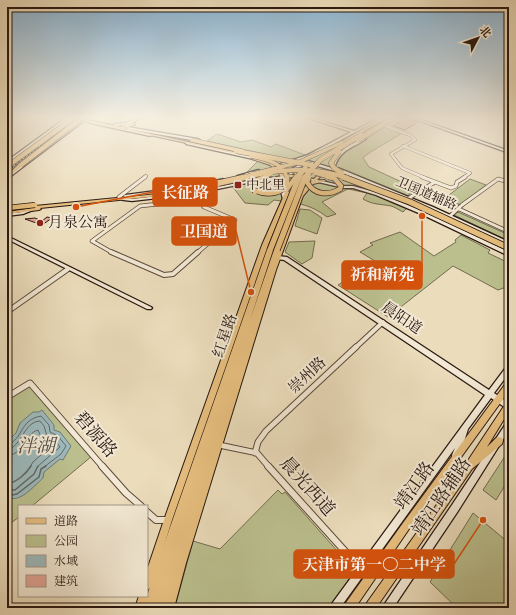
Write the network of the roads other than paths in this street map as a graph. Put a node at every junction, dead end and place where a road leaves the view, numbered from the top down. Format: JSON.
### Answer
{"nodes":[{"id":1,"x":32,"y":146,"type":"edge"},
{"id":2,"x":34,"y":146,"type":"edge"},
{"id":3,"x":47,"y":146,"type":"edge"},
{"id":4,"x":48,"y":146,"type":"edge"},
{"id":5,"x":199,"y":146,"type":"edge"},
{"id":6,"x":200,"y":146,"type":"edge"},
{"id":7,"x":211,"y":146,"type":"edge"},
{"id":8,"x":220,"y":146,"type":"edge"},
{"id":9,"x":222,"y":146,"type":"edge"},
{"id":10,"x":331,"y":146,"type":"edge"},
{"id":11,"x":333,"y":146,"type":"edge"},
{"id":12,"x":335,"y":146,"type":"edge"},
{"id":13,"x":341,"y":146,"type":"edge"},
{"id":14,"x":351,"y":146,"type":"edge"},
{"id":15,"x":353,"y":146,"type":"edge"},
{"id":16,"x":403,"y":146,"type":"joint"},
{"id":17,"x":492,"y":146,"type":"edge"},
{"id":18,"x":236,"y":151,"type":"joint"},
{"id":19,"x":319,"y":151,"type":"junction"},
{"id":20,"x":509,"y":152,"type":"edge"},
{"id":21,"x":336,"y":157,"type":"junction"},
{"id":22,"x":253,"y":158,"type":"joint"},
{"id":23,"x":289,"y":159,"type":"junction"},
{"id":24,"x":305,"y":159,"type":"junction"},
{"id":25,"x":9,"y":163,"type":"edge"},
{"id":26,"x":334,"y":164,"type":"junction"},
{"id":27,"x":7,"y":167,"type":"edge"},
{"id":28,"x":274,"y":167,"type":"junction"},
{"id":29,"x":325,"y":167,"type":"junction"},
{"id":30,"x":311,"y":170,"type":"junction"},
{"id":31,"x":301,"y":172,"type":"junction"},
{"id":32,"x":343,"y":172,"type":"junction"},
{"id":33,"x":242,"y":175,"type":"junction"},
{"id":34,"x":146,"y":176,"type":"dead end"},
{"id":35,"x":271,"y":176,"type":"junction"},
{"id":36,"x":294,"y":176,"type":"junction"},
{"id":37,"x":348,"y":176,"type":"junction"},
{"id":38,"x":7,"y":177,"type":"edge"},
{"id":39,"x":281,"y":180,"type":"junction"},
{"id":40,"x":314,"y":180,"type":"junction"},
{"id":41,"x":247,"y":182,"type":"junction"},
{"id":42,"x":370,"y":182,"type":"junction"},
{"id":43,"x":435,"y":182,"type":"junction"},
{"id":44,"x":509,"y":182,"type":"edge"},
{"id":45,"x":220,"y":184,"type":"junction"},
{"id":46,"x":286,"y":189,"type":"junction"},
{"id":47,"x":254,"y":190,"type":"junction"},
{"id":48,"x":364,"y":190,"type":"junction"},
{"id":49,"x":386,"y":192,"type":"junction"},
{"id":50,"x":193,"y":193,"type":"junction"},
{"id":51,"x":120,"y":198,"type":"junction"},
{"id":52,"x":285,"y":198,"type":"junction"},
{"id":53,"x":409,"y":198,"type":"junction"},
{"id":54,"x":195,"y":200,"type":"junction"},
{"id":55,"x":420,"y":203,"type":"junction"},
{"id":56,"x":282,"y":204,"type":"junction"},
{"id":57,"x":34,"y":206,"type":"junction"},
{"id":58,"x":297,"y":207,"type":"junction"},
{"id":59,"x":414,"y":208,"type":"junction"},
{"id":60,"x":459,"y":209,"type":"junction"},
{"id":61,"x":7,"y":211,"type":"edge"},
{"id":62,"x":450,"y":216,"type":"junction"},
{"id":63,"x":476,"y":228,"type":"junction"},
{"id":64,"x":509,"y":229,"type":"edge"},
{"id":65,"x":468,"y":234,"type":"junction"},
{"id":66,"x":7,"y":237,"type":"edge"},
{"id":67,"x":509,"y":244,"type":"edge"},
{"id":68,"x":509,"y":249,"type":"edge"},
{"id":69,"x":509,"y":254,"type":"edge"},
{"id":70,"x":270,"y":255,"type":"junction"},
{"id":71,"x":68,"y":269,"type":"junction"},
{"id":72,"x":149,"y":308,"type":"dead end"},
{"id":73,"x":7,"y":312,"type":"edge"},
{"id":74,"x":383,"y":322,"type":"junction"},
{"id":75,"x":509,"y":368,"type":"edge"},
{"id":76,"x":490,"y":393,"type":"junction"},
{"id":77,"x":503,"y":393,"type":"edge"},
{"id":78,"x":7,"y":397,"type":"edge"},
{"id":79,"x":509,"y":405,"type":"edge"},
{"id":80,"x":468,"y":424,"type":"junction"},
{"id":81,"x":509,"y":424,"type":"edge"},
{"id":82,"x":498,"y":441,"type":"junction"},
{"id":83,"x":219,"y":445,"type":"junction"},
{"id":84,"x":255,"y":453,"type":"junction"},
{"id":85,"x":455,"y":458,"type":"junction"},
{"id":86,"x":468,"y":468,"type":"junction"},
{"id":87,"x":140,"y":505,"type":"edge"},
{"id":88,"x":148,"y":513,"type":"edge"},
{"id":89,"x":168,"y":520,"type":"junction"},
{"id":90,"x":362,"y":570,"type":"junction"},
{"id":91,"x":148,"y":582,"type":"edge"},
{"id":92,"x":144,"y":597,"type":"edge"},
{"id":93,"x":164,"y":606,"type":"edge"},
{"id":94,"x":390,"y":607,"type":"edge"},
{"id":95,"x":140,"y":608,"type":"edge"},
{"id":96,"x":150,"y":608,"type":"edge"},
{"id":97,"x":334,"y":608,"type":"edge"},
{"id":98,"x":349,"y":608,"type":"edge"},
{"id":99,"x":370,"y":608,"type":"edge"}],
"edges":[{"from":1,"to":25,"type":"street"},
{"from":2,"to":25,"type":"highway","bridge":true},
{"from":3,"to":38,"type":"highway","bridge":true},
{"from":4,"to":38,"type":"street"},
{"from":5,"to":22,"type":"street"},
{"from":6,"to":47,"type":"main road","bridge":true},
{"from":7,"to":18,"type":"main road","bridge":true},
{"from":8,"to":24,"type":"main road","bridge":true},
{"from":9,"to":23,"type":"street"},
{"from":10,"to":19,"type":"street"},
{"from":11,"to":24,"type":"main road","bridge":true},
{"from":12,"to":31,"type":"highway","name":"红星路","bridge":true},
{"from":13,"to":30,"type":"highway","name":"红星路","bridge":true},
{"from":14,"to":37,"type":"highway","bridge":true},
{"from":15,"to":21,"type":"street"},
{"from":16,"to":43,"type":"street"},
{"from":16,"to":43,"type":"street"},
{"from":17,"to":20,"type":"street"},
{"from":18,"to":37,"type":"highway","bridge":true},
{"from":19,"to":21,"type":"street"},
{"from":19,"to":24,"type":"street"},
{"from":21,"to":26,"type":"street"},
{"from":22,"to":28,"type":"main road"},
{"from":23,"to":24,"type":"street"},
{"from":23,"to":28,"type":"street"},
{"from":24,"to":28,"type":"street"},
{"from":24,"to":29,"type":"street"},
{"from":24,"to":36,"type":"street"},
{"from":24,"to":45,"type":"main road","bridge":true},
{"from":25,"to":27,"type":"highway"},
{"from":26,"to":29,"type":"street"},
{"from":26,"to":32,"type":"street","name":"卫国道辅路"},
{"from":28,"to":33,"type":"street"},
{"from":28,"to":39,"type":"main road"},
{"from":29,"to":32,"type":"street"},
{"from":29,"to":40,"type":"street"},
{"from":30,"to":30,"type":"main road","bridge":true},
{"from":30,"to":35,"type":"highway","bridge":true},
{"from":30,"to":68,"type":"highway","bridge":true},
{"from":30,"to":70,"type":"highway","name":"红星路","bridge":true},
{"from":31,"to":47,"type":"main road","bridge":true},
{"from":31,"to":70,"type":"highway","name":"红星路","bridge":true},
{"from":32,"to":42,"type":"street","name":"卫国道辅路"},
{"from":33,"to":41,"type":"street"},
{"from":33,"to":51,"type":"street"},
{"from":34,"to":51,"type":"street"},
{"from":35,"to":39,"type":"street"},
{"from":35,"to":41,"type":"street"},
{"from":35,"to":45,"type":"highway","bridge":true},
{"from":35,"to":47,"type":"main road","bridge":true},
{"from":36,"to":39,"type":"main road"},
{"from":36,"to":40,"type":"street","name":"卫国道辅路"},
{"from":36,"to":46,"type":"street"},
{"from":37,"to":49,"type":"highway","bridge":true},
{"from":39,"to":46,"type":"main road"},
{"from":39,"to":52,"type":"street"},
{"from":40,"to":48,"type":"street","name":"卫国道辅路"},
{"from":40,"to":58,"type":"main road"},
{"from":41,"to":50,"type":"street"},
{"from":42,"to":48,"type":"street"},
{"from":42,"to":53,"type":"street","name":"卫国道辅路"},
{"from":43,"to":53,"type":"street"},
{"from":44,"to":60,"type":"street"},
{"from":45,"to":49,"type":"highway","bridge":true},
{"from":45,"to":51,"type":"main road"},
{"from":46,"to":52,"type":"main road"},
{"from":48,"to":59,"type":"street","name":"卫国道辅路"},
{"from":49,"to":68,"type":"highway","bridge":true},
{"from":50,"to":51,"type":"street"},
{"from":50,"to":54,"type":"street"},
{"from":51,"to":57,"type":"main road"},
{"from":51,"to":57,"type":"main road"},
{"from":52,"to":56,"type":"main road"},
{"from":53,"to":55,"type":"street","name":"卫国道辅路"},
{"from":54,"to":54,"type":"street"},
{"from":55,"to":59,"type":"street"},
{"from":55,"to":62,"type":"street","name":"卫国道辅路"},
{"from":56,"to":58,"type":"street"},
{"from":56,"to":70,"type":"main road"},
{"from":57,"to":61,"type":"main road","bridge":true},
{"from":58,"to":70,"type":"main road"},
{"from":59,"to":65,"type":"street","name":"卫国道辅路"},
{"from":60,"to":62,"type":"street"},
{"from":60,"to":64,"type":"street"},
{"from":62,"to":63,"type":"street","name":"卫国道辅路"},
{"from":63,"to":65,"type":"street"},
{"from":63,"to":67,"type":"street","name":"卫国道辅路"},
{"from":65,"to":69,"type":"street","name":"卫国道辅路"},
{"from":66,"to":71,"type":"street"},
{"from":70,"to":74,"type":"street","name":"晨阳道"},
{"from":70,"to":83,"type":"main road"},
{"from":70,"to":89,"type":"main road"},
{"from":70,"to":93,"type":"highway","name":"红星路"},
{"from":70,"to":96,"type":"highway","name":"红星路"},
{"from":71,"to":72,"type":"street"},
{"from":71,"to":73,"type":"street"},
{"from":74,"to":76,"type":"street","name":"晨阳道"},
{"from":74,"to":84,"type":"street","name":"崇州路"},
{"from":75,"to":76,"type":"street","name":"靖江路辅路"},
{"from":76,"to":77,"type":"street","name":"晨阳道"},
{"from":76,"to":80,"type":"street","name":"靖江路辅路"},
{"from":77,"to":79,"type":"main road"},
{"from":77,"to":85,"type":"main road","name":"靖江路"},
{"from":78,"to":87,"type":"street","name":"碧源路"},
{"from":79,"to":86,"type":"main road","name":"靖江路"},
{"from":80,"to":85,"type":"street"},
{"from":80,"to":90,"type":"street","name":"靖江路辅路"},
{"from":81,"to":82,"type":"street","name":"靖江路辅路"},
{"from":82,"to":86,"type":"main road"},
{"from":82,"to":94,"type":"street","name":"靖江路辅路"},
{"from":83,"to":84,"type":"street"},
{"from":83,"to":93,"type":"main road"},
{"from":84,"to":90,"type":"street","name":"晨光西道"},
{"from":85,"to":98,"type":"main road","name":"靖江路"},
{"from":86,"to":99,"type":"main road","name":"靖江路"},
{"from":88,"to":89,"type":"street"},
{"from":89,"to":91,"type":"main road"},
{"from":90,"to":97,"type":"street","name":"靖江路辅路"},
{"from":92,"to":95,"type":"main road"}]}
